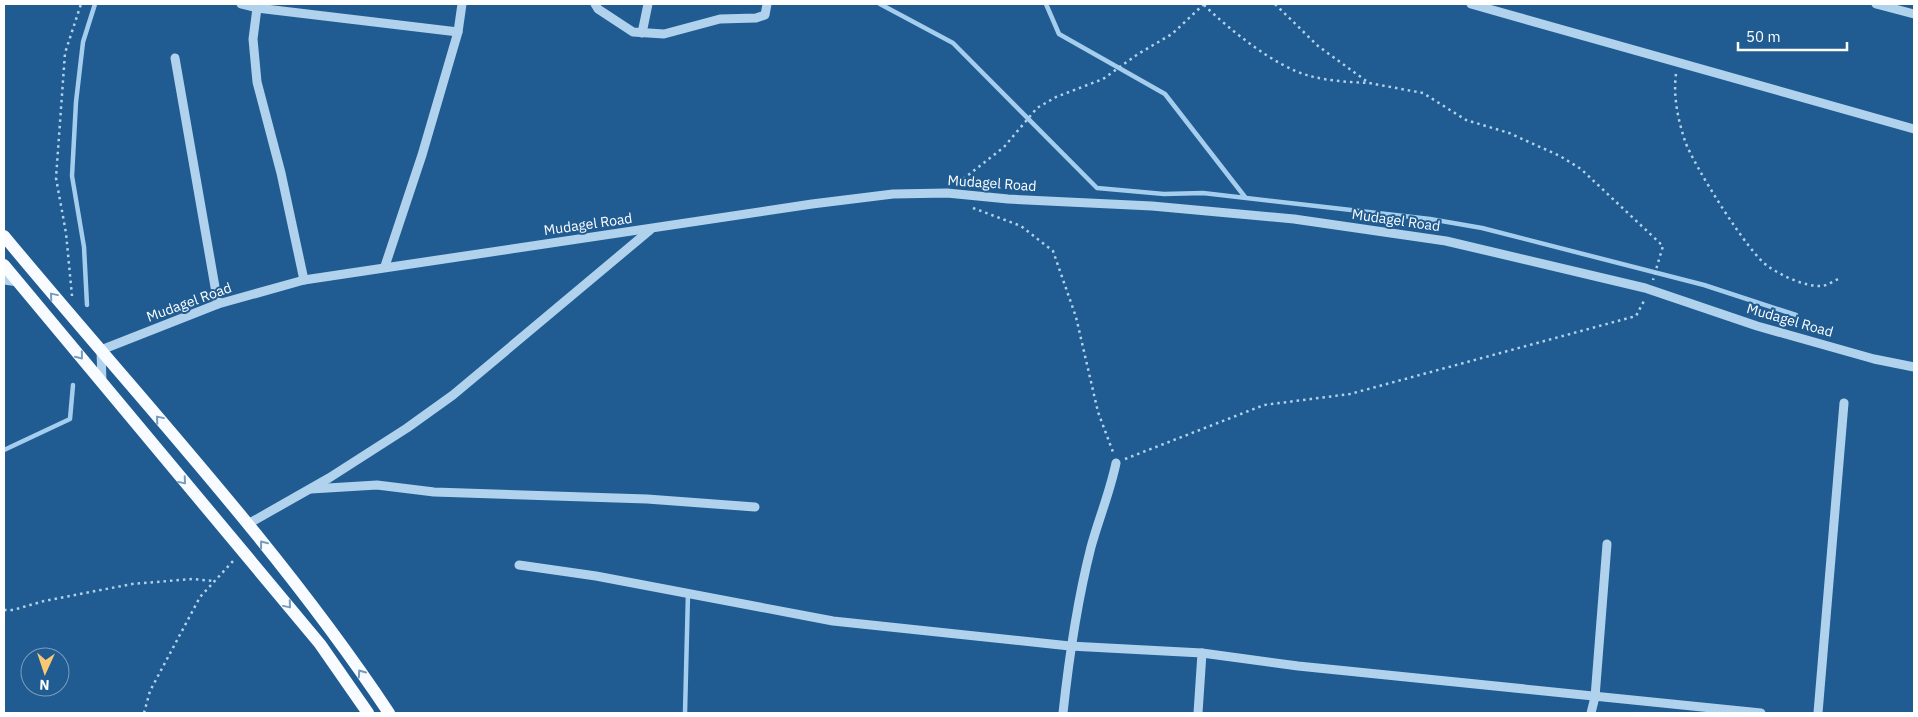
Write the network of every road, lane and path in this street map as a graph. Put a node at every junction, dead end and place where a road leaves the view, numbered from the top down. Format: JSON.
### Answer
{"nodes":[{"id":1,"x":81,"y":4,"type":"edge"},
{"id":2,"x":241,"y":4,"type":"edge"},
{"id":3,"x":462,"y":4,"type":"edge"},
{"id":4,"x":595,"y":4,"type":"edge"},
{"id":5,"x":648,"y":4,"type":"edge"},
{"id":6,"x":767,"y":4,"type":"edge"},
{"id":7,"x":1203,"y":4,"type":"edge"},
{"id":8,"x":1275,"y":4,"type":"edge"},
{"id":9,"x":1471,"y":4,"type":"edge"},
{"id":10,"x":1876,"y":4,"type":"edge"},
{"id":11,"x":258,"y":8,"type":"junction"},
{"id":12,"x":1914,"y":14,"type":"edge"},
{"id":13,"x":458,"y":32,"type":"junction"},
{"id":14,"x":642,"y":33,"type":"junction"},
{"id":15,"x":175,"y":58,"type":"dead end"},
{"id":16,"x":1678,"y":62,"type":"junction"},
{"id":17,"x":1369,"y":83,"type":"junction"},
{"id":18,"x":1914,"y":129,"type":"edge"},
{"id":19,"x":947,"y":193,"type":"junction"},
{"id":20,"x":971,"y":208,"type":"dead end"},
{"id":21,"x":650,"y":229,"type":"junction"},
{"id":22,"x":4,"y":236,"type":"edge"},
{"id":23,"x":4,"y":264,"type":"edge"},
{"id":24,"x":385,"y":266,"type":"junction"},
{"id":25,"x":1840,"y":278,"type":"dead end"},
{"id":26,"x":4,"y":280,"type":"edge"},
{"id":27,"x":304,"y":280,"type":"junction"},
{"id":28,"x":19,"y":282,"type":"junction"},
{"id":29,"x":1650,"y":290,"type":"junction"},
{"id":30,"x":72,"y":297,"type":"dead end"},
{"id":31,"x":218,"y":304,"type":"junction"},
{"id":32,"x":101,"y":350,"type":"junction"},
{"id":33,"x":1914,"y":367,"type":"edge"},
{"id":34,"x":102,"y":383,"type":"junction"},
{"id":35,"x":1844,"y":403,"type":"dead end"},
{"id":36,"x":1116,"y":462,"type":"junction"},
{"id":37,"x":310,"y":490,"type":"junction"},
{"id":38,"x":755,"y":507,"type":"dead end"},
{"id":39,"x":248,"y":524,"type":"junction"},
{"id":40,"x":1607,"y":544,"type":"dead end"},
{"id":41,"x":242,"y":551,"type":"junction"},
{"id":42,"x":519,"y":565,"type":"dead end"},
{"id":43,"x":214,"y":581,"type":"junction"},
{"id":44,"x":4,"y":610,"type":"edge"},
{"id":45,"x":1070,"y":646,"type":"junction"},
{"id":46,"x":1202,"y":653,"type":"junction"},
{"id":47,"x":1594,"y":697,"type":"junction"},
{"id":48,"x":1724,"y":711,"type":"edge"},
{"id":49,"x":144,"y":713,"type":"edge"},
{"id":50,"x":368,"y":713,"type":"edge"},
{"id":51,"x":389,"y":713,"type":"edge"},
{"id":52,"x":1063,"y":713,"type":"edge"},
{"id":53,"x":1198,"y":713,"type":"edge"},
{"id":54,"x":1591,"y":713,"type":"edge"},
{"id":55,"x":1761,"y":713,"type":"edge"},
{"id":56,"x":1818,"y":713,"type":"edge"}],
"edges":[{"from":1,"to":30,"type":"path"},
{"from":2,"to":11,"type":"street"},
{"from":3,"to":13,"type":"street"},
{"from":4,"to":14,"type":"street"},
{"from":5,"to":14,"type":"street"},
{"from":6,"to":14,"type":"street"},
{"from":7,"to":17,"type":"path"},
{"from":7,"to":19,"type":"path"},
{"from":8,"to":17,"type":"path"},
{"from":9,"to":16,"type":"street"},
{"from":10,"to":12,"type":"street"},
{"from":11,"to":13,"type":"street"},
{"from":11,"to":27,"type":"street"},
{"from":13,"to":24,"type":"street"},
{"from":15,"to":31,"type":"street"},
{"from":16,"to":18,"type":"street"},
{"from":16,"to":25,"type":"path"},
{"from":17,"to":29,"type":"path"},
{"from":19,"to":21,"type":"street","name":"Mudagel Road"},
{"from":19,"to":29,"type":"street","name":"Mudagel Road"},
{"from":20,"to":36,"type":"path"},
{"from":21,"to":24,"type":"street","name":"Mudagel Road"},
{"from":21,"to":37,"type":"street"},
{"from":32,"to":22,"type":"main road","one_way":true},
{"from":23,"to":28,"type":"main road"},
{"from":24,"to":27,"type":"street","name":"Mudagel Road"},
{"from":26,"to":28,"type":"street"},
{"from":27,"to":31,"type":"street","name":"Mudagel Road"},
{"from":28,"to":34,"type":"main road","one_way":true},
{"from":29,"to":33,"type":"street","name":"Mudagel Road"},
{"from":29,"to":36,"type":"path"},
{"from":31,"to":32,"type":"street","name":"Mudagel Road"},
{"from":32,"to":34,"type":"street"},
{"from":39,"to":32,"type":"main road","one_way":true},
{"from":34,"to":41,"type":"main road","one_way":true},
{"from":35,"to":56,"type":"street"},
{"from":36,"to":45,"type":"street"},
{"from":37,"to":38,"type":"street"},
{"from":37,"to":39,"type":"street"},
{"from":51,"to":39,"type":"main road","one_way":true},
{"from":40,"to":47,"type":"street"},
{"from":41,"to":43,"type":"path"},
{"from":41,"to":50,"type":"main road","one_way":true},
{"from":42,"to":45,"type":"street"},
{"from":43,"to":44,"type":"path"},
{"from":43,"to":49,"type":"path"},
{"from":45,"to":46,"type":"street"},
{"from":45,"to":52,"type":"street"},
{"from":46,"to":47,"type":"street"},
{"from":46,"to":53,"type":"street"},
{"from":47,"to":48,"type":"street"},
{"from":47,"to":54,"type":"street"},
{"from":48,"to":55,"type":"street"}]}
